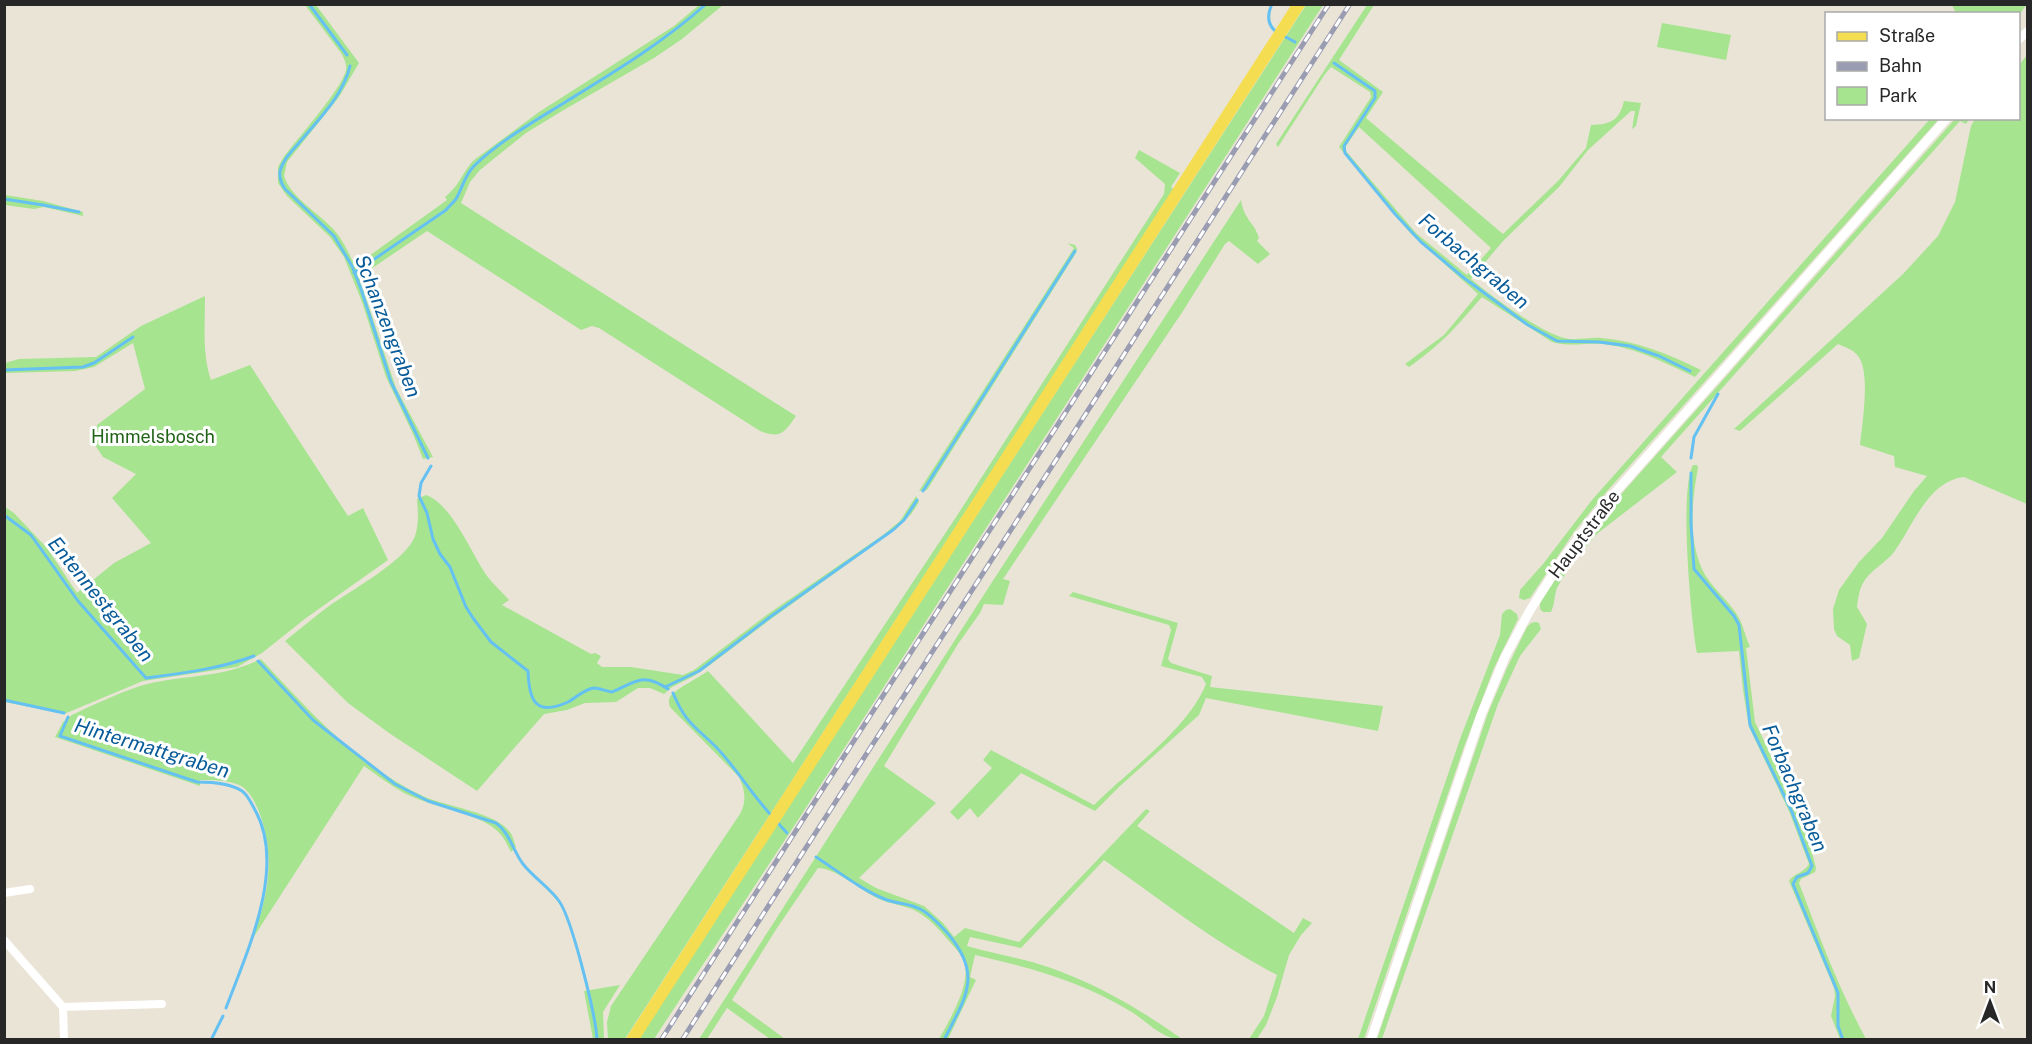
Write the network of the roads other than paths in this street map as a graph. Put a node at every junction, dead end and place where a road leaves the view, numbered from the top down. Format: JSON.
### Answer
{"nodes":[{"id":1,"x":1299,"y":4,"type":"edge"},
{"id":2,"x":1945,"y":120,"type":"edge"},
{"id":3,"x":30,"y":889,"type":"dead end"},
{"id":4,"x":4,"y":893,"type":"edge"},
{"id":5,"x":4,"y":940,"type":"edge"},
{"id":6,"x":162,"y":1004,"type":"dead end"},
{"id":7,"x":63,"y":1007,"type":"junction"},
{"id":8,"x":64,"y":1040,"type":"edge"},
{"id":9,"x":632,"y":1040,"type":"edge"},
{"id":10,"x":1371,"y":1040,"type":"edge"}],
"edges":[{"from":1,"to":9,"type":"main road"},
{"from":2,"to":10,"type":"street","name":"Hauptstraße"},
{"from":3,"to":4,"type":"street"},
{"from":5,"to":7,"type":"street"},
{"from":6,"to":7,"type":"street"},
{"from":7,"to":8,"type":"street"}]}
